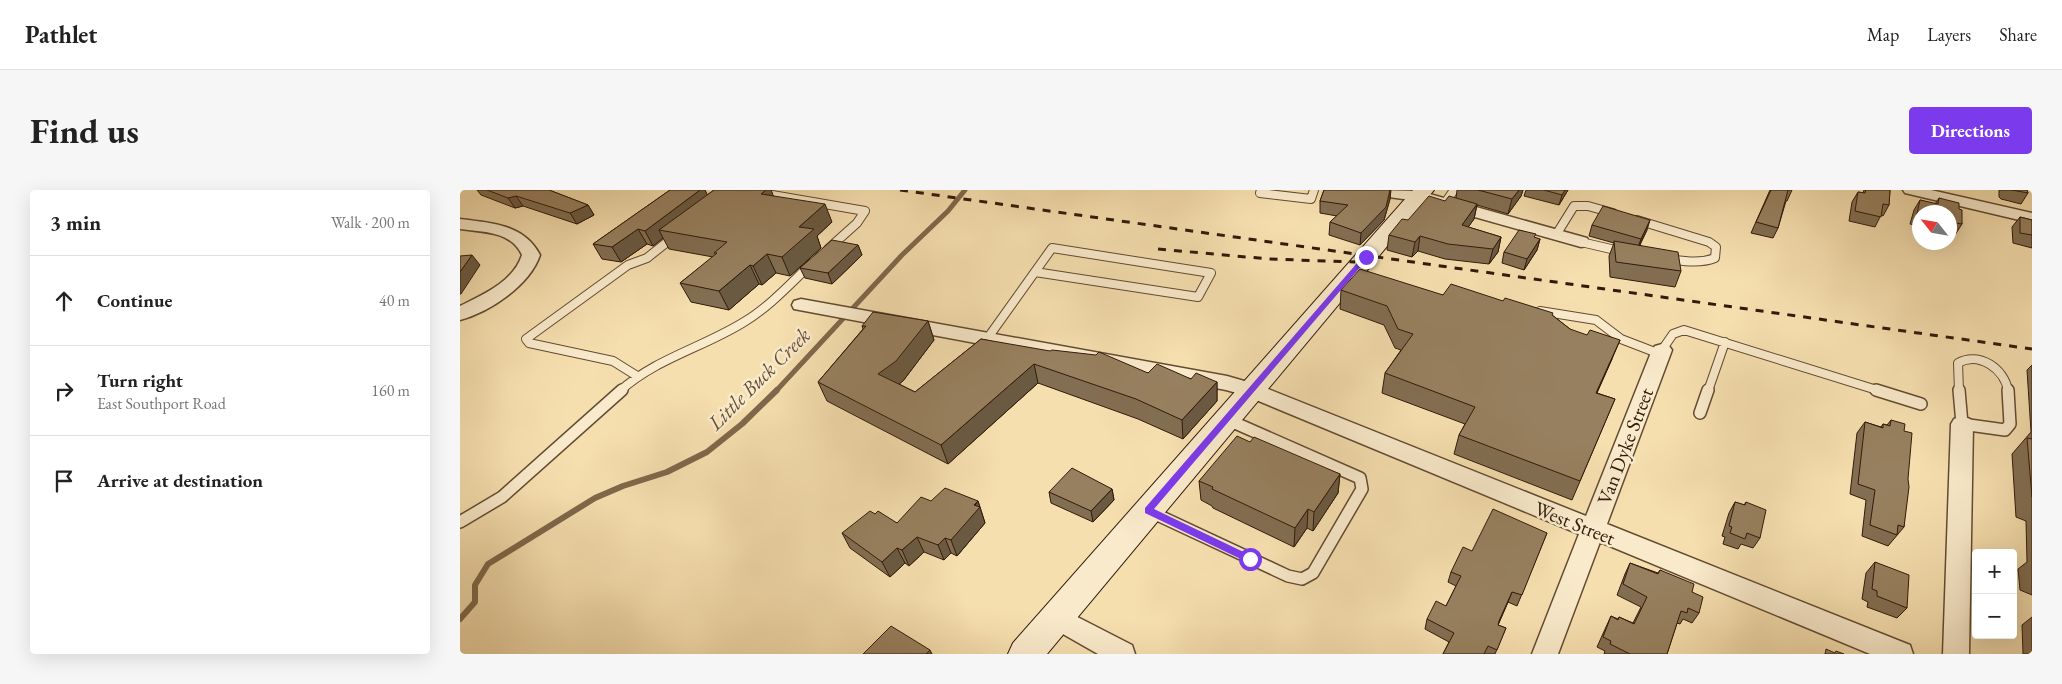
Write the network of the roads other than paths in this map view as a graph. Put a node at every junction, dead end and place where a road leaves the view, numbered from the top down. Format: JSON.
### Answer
{"nodes":[{"id":1,"x":1261,"y":190,"type":"edge"},
{"id":2,"x":1314,"y":190,"type":"edge"},
{"id":3,"x":1374,"y":190,"type":"edge"},
{"id":4,"x":1911,"y":190,"type":"edge"},
{"id":5,"x":750,"y":192,"type":"edge"},
{"id":6,"x":1435,"y":195,"type":"edge"},
{"id":7,"x":1619,"y":215,"type":"edge"},
{"id":8,"x":1628,"y":218,"type":"edge"},
{"id":9,"x":2032,"y":218,"type":"edge"},
{"id":10,"x":460,"y":224,"type":"edge"},
{"id":11,"x":685,"y":228,"type":"edge"},
{"id":12,"x":1556,"y":235,"type":"junction"},
{"id":13,"x":1581,"y":242,"type":"joint"},
{"id":14,"x":1633,"y":254,"type":"edge"},
{"id":15,"x":1663,"y":258,"type":"edge"},
{"id":16,"x":1035,"y":272,"type":"junction"},
{"id":17,"x":800,"y":305,"type":"dead end"},
{"id":18,"x":1528,"y":309,"type":"edge"},
{"id":19,"x":460,"y":314,"type":"edge"},
{"id":20,"x":987,"y":339,"type":"junction"},
{"id":21,"x":1725,"y":342,"type":"junction"},
{"id":22,"x":1661,"y":352,"type":"junction"},
{"id":23,"x":637,"y":376,"type":"junction"},
{"id":24,"x":1251,"y":390,"type":"junction"},
{"id":25,"x":1921,"y":404,"type":"dead end"},
{"id":26,"x":1700,"y":413,"type":"dead end"},
{"id":27,"x":1226,"y":419,"type":"junction"},
{"id":28,"x":1962,"y":424,"type":"junction"},
{"id":29,"x":1148,"y":510,"type":"junction"},
{"id":30,"x":460,"y":522,"type":"edge"},
{"id":31,"x":1592,"y":530,"type":"junction"},
{"id":32,"x":1056,"y":617,"type":"junction"},
{"id":33,"x":1025,"y":654,"type":"edge"},
{"id":34,"x":1122,"y":654,"type":"edge"},
{"id":35,"x":1545,"y":654,"type":"edge"},
{"id":36,"x":1900,"y":654,"type":"edge"},
{"id":37,"x":1956,"y":654,"type":"edge"}],
"edges":[{"from":1,"to":2,"type":"lane"},
{"from":3,"to":6,"type":"street"},
{"from":4,"to":9,"type":"street"},
{"from":5,"to":23,"type":"lane"},
{"from":6,"to":12,"type":"street"},
{"from":6,"to":24,"type":"main road"},
{"from":7,"to":12,"type":"lane"},
{"from":8,"to":15,"type":"lane"},
{"from":10,"to":19,"type":"street"},
{"from":11,"to":23,"type":"lane"},
{"from":12,"to":13,"type":"street"},
{"from":13,"to":14,"type":"lane"},
{"from":16,"to":16,"type":"lane"},
{"from":16,"to":20,"type":"lane"},
{"from":17,"to":20,"type":"street","name":"West Street"},
{"from":18,"to":22,"type":"lane"},
{"from":20,"to":24,"type":"street","name":"West Street"},
{"from":21,"to":22,"type":"lane"},
{"from":21,"to":25,"type":"lane"},
{"from":21,"to":26,"type":"lane"},
{"from":22,"to":31,"type":"street","name":"Van Dyke Street"},
{"from":23,"to":30,"type":"lane"},
{"from":24,"to":27,"type":"main road"},
{"from":24,"to":31,"type":"street","name":"West Street"},
{"from":27,"to":29,"type":"main road"},
{"from":27,"to":29,"type":"lane"},
{"from":28,"to":28,"type":"lane"},
{"from":28,"to":37,"type":"street"},
{"from":29,"to":32,"type":"main road"},
{"from":31,"to":35,"type":"street","name":"Van Dyke Street"},
{"from":31,"to":36,"type":"street","name":"West Street"},
{"from":32,"to":33,"type":"main road"},
{"from":32,"to":34,"type":"street"}]}
